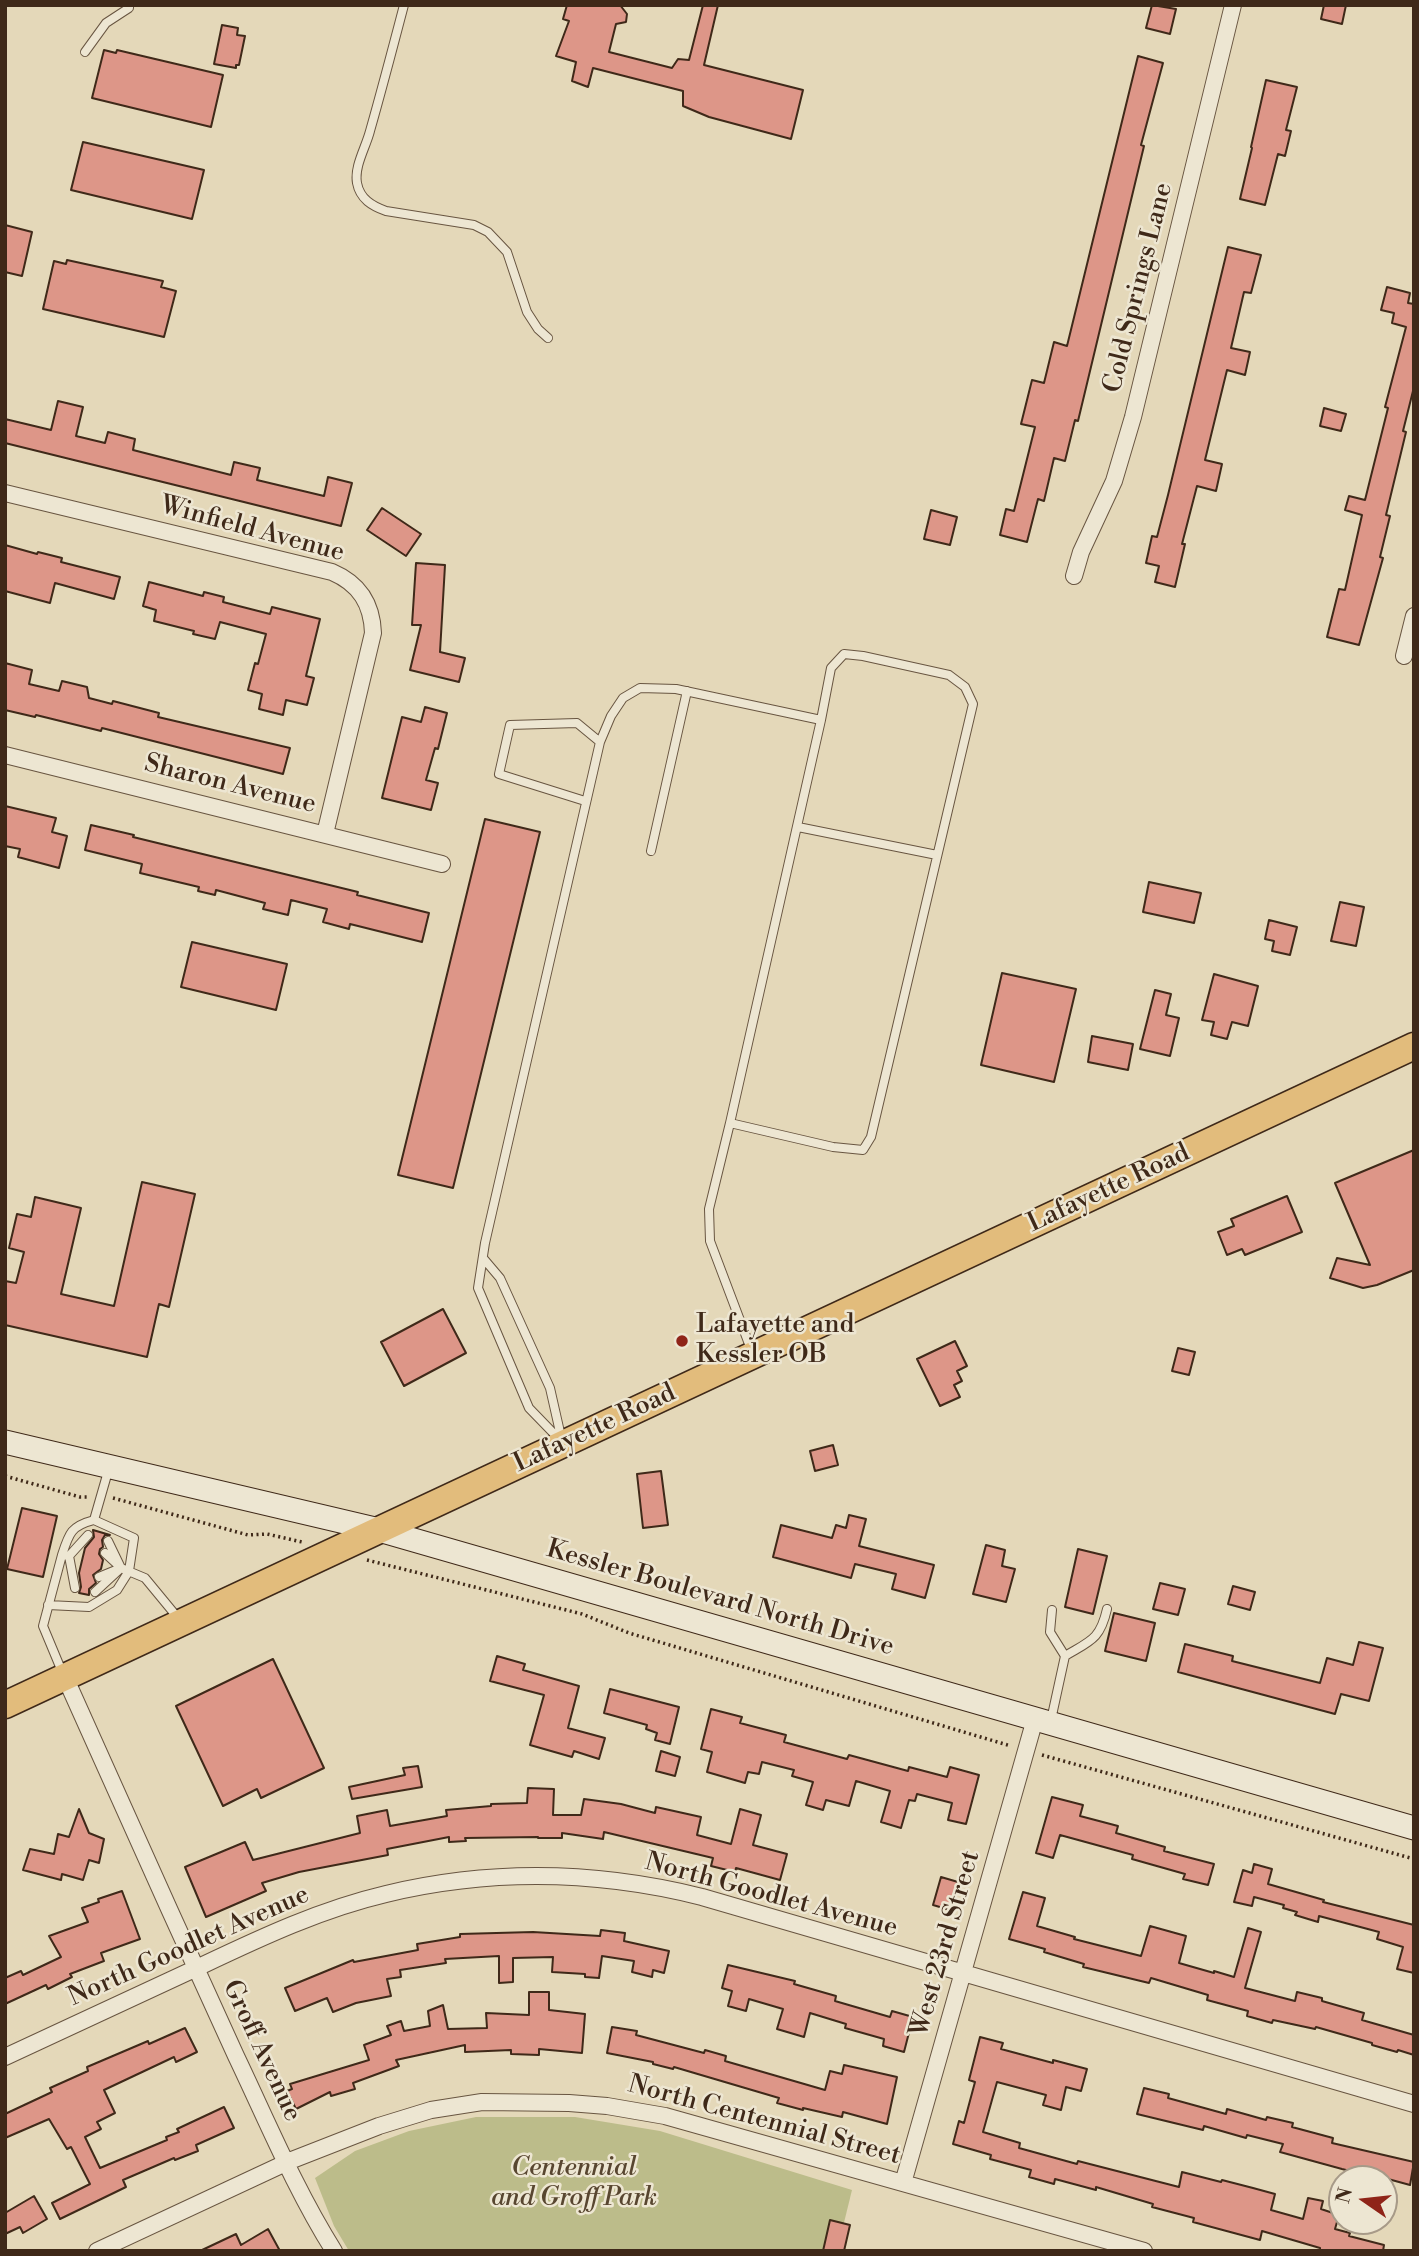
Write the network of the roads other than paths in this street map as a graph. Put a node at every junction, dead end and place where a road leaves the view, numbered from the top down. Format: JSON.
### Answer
{"nodes":[{"id":1,"x":129,"y":5,"type":"edge"},
{"id":2,"x":404,"y":5,"type":"edge"},
{"id":3,"x":1233,"y":5,"type":"edge"},
{"id":4,"x":85,"y":52,"type":"dead end"},
{"id":5,"x":548,"y":338,"type":"dead end"},
{"id":6,"x":5,"y":493,"type":"edge"},
{"id":7,"x":1074,"y":576,"type":"dead end"},
{"id":8,"x":1414,"y":616,"type":"edge"},
{"id":9,"x":1404,"y":656,"type":"dead end"},
{"id":10,"x":687,"y":691,"type":"junction"},
{"id":11,"x":821,"y":720,"type":"junction"},
{"id":12,"x":600,"y":743,"type":"junction"},
{"id":13,"x":5,"y":755,"type":"edge"},
{"id":14,"x":585,"y":801,"type":"junction"},
{"id":15,"x":797,"y":827,"type":"junction"},
{"id":16,"x":325,"y":834,"type":"junction"},
{"id":17,"x":651,"y":851,"type":"dead end"},
{"id":18,"x":937,"y":855,"type":"junction"},
{"id":19,"x":442,"y":864,"type":"dead end"},
{"id":20,"x":1414,"y":1046,"type":"edge"},
{"id":21,"x":730,"y":1123,"type":"junction"},
{"id":22,"x":484,"y":1258,"type":"junction"},
{"id":23,"x":754,"y":1355,"type":"junction"},
{"id":24,"x":5,"y":1442,"type":"edge"},
{"id":25,"x":563,"y":1444,"type":"junction"},
{"id":26,"x":109,"y":1467,"type":"junction"},
{"id":27,"x":94,"y":1520,"type":"junction"},
{"id":28,"x":379,"y":1530,"type":"junction"},
{"id":29,"x":88,"y":1535,"type":"dead end"},
{"id":30,"x":108,"y":1541,"type":"dead end"},
{"id":31,"x":85,"y":1548,"type":"dead end"},
{"id":32,"x":105,"y":1553,"type":"dead end"},
{"id":33,"x":65,"y":1555,"type":"junction"},
{"id":34,"x":125,"y":1570,"type":"junction"},
{"id":35,"x":79,"y":1572,"type":"dead end"},
{"id":36,"x":99,"y":1577,"type":"dead end"},
{"id":37,"x":75,"y":1588,"type":"dead end"},
{"id":38,"x":95,"y":1592,"type":"dead end"},
{"id":39,"x":48,"y":1605,"type":"junction"},
{"id":40,"x":1107,"y":1609,"type":"dead end"},
{"id":41,"x":1052,"y":1610,"type":"dead end"},
{"id":42,"x":182,"y":1623,"type":"junction"},
{"id":43,"x":1065,"y":1656,"type":"junction"},
{"id":44,"x":65,"y":1677,"type":"junction"},
{"id":45,"x":5,"y":1705,"type":"edge"},
{"id":46,"x":1043,"y":1721,"type":"junction"},
{"id":47,"x":1414,"y":1828,"type":"edge"},
{"id":48,"x":195,"y":1968,"type":"junction"},
{"id":49,"x":962,"y":1974,"type":"junction"},
{"id":50,"x":5,"y":2057,"type":"edge"},
{"id":51,"x":1414,"y":2104,"type":"edge"},
{"id":52,"x":286,"y":2163,"type":"junction"},
{"id":53,"x":904,"y":2183,"type":"junction"},
{"id":54,"x":97,"y":2251,"type":"edge"},
{"id":55,"x":334,"y":2251,"type":"edge"},
{"id":56,"x":1144,"y":2251,"type":"edge"}],
"edges":[{"from":1,"to":4,"type":"lane"},
{"from":2,"to":5,"type":"lane"},
{"from":3,"to":7,"type":"street","name":"Cold Springs Lane"},
{"from":6,"to":16,"type":"street","name":"Winfield Avenue"},
{"from":8,"to":9,"type":"street"},
{"from":10,"to":11,"type":"lane"},
{"from":10,"to":12,"type":"lane"},
{"from":10,"to":17,"type":"lane"},
{"from":11,"to":15,"type":"lane"},
{"from":11,"to":18,"type":"lane"},
{"from":12,"to":14,"type":"lane"},
{"from":12,"to":14,"type":"lane"},
{"from":13,"to":16,"type":"street","name":"Sharon Avenue"},
{"from":14,"to":22,"type":"lane"},
{"from":15,"to":18,"type":"lane"},
{"from":15,"to":21,"type":"lane"},
{"from":16,"to":19,"type":"street","name":"Sharon Avenue"},
{"from":18,"to":21,"type":"lane"},
{"from":20,"to":23,"type":"main road","name":"Lafayette Road"},
{"from":21,"to":23,"type":"lane"},
{"from":22,"to":25,"type":"lane"},
{"from":22,"to":25,"type":"lane"},
{"from":23,"to":25,"type":"main road","name":"Lafayette Road"},
{"from":24,"to":26,"type":"main road","name":"Kessler Boulevard North Drive"},
{"from":25,"to":28,"type":"main road","name":"Lafayette Road"},
{"from":26,"to":27,"type":"lane"},
{"from":26,"to":28,"type":"main road","name":"Kessler Boulevard North Drive"},
{"from":27,"to":33,"type":"lane"},
{"from":27,"to":34,"type":"lane"},
{"from":28,"to":42,"type":"main road","name":"Lafayette Road"},
{"from":28,"to":46,"type":"main road","name":"Kessler Boulevard North Drive"},
{"from":29,"to":33,"type":"lane"},
{"from":30,"to":34,"type":"lane"},
{"from":31,"to":33,"type":"lane"},
{"from":32,"to":34,"type":"lane"},
{"from":33,"to":35,"type":"lane"},
{"from":33,"to":37,"type":"lane"},
{"from":33,"to":39,"type":"lane"},
{"from":34,"to":36,"type":"lane"},
{"from":34,"to":38,"type":"lane"},
{"from":34,"to":39,"type":"lane"},
{"from":34,"to":42,"type":"lane"},
{"from":39,"to":44,"type":"lane"},
{"from":40,"to":43,"type":"lane"},
{"from":41,"to":43,"type":"lane"},
{"from":42,"to":44,"type":"main road","name":"Lafayette Road"},
{"from":43,"to":46,"type":"lane"},
{"from":44,"to":45,"type":"main road","name":"Lafayette Road"},
{"from":44,"to":48,"type":"street","name":"Groff Avenue"},
{"from":46,"to":47,"type":"main road","name":"Kessler Boulevard North Drive"},
{"from":46,"to":49,"type":"street","name":"West 23rd Street"},
{"from":48,"to":49,"type":"street","name":"North Goodlet Avenue"},
{"from":48,"to":50,"type":"street","name":"North Goodlet Avenue"},
{"from":48,"to":52,"type":"street","name":"Groff Avenue"},
{"from":49,"to":51,"type":"street","name":"North Goodlet Avenue"},
{"from":49,"to":53,"type":"street","name":"West 23rd Street"},
{"from":52,"to":53,"type":"street","name":"North Centennial Street"},
{"from":52,"to":54,"type":"street","name":"North Centennial Street"},
{"from":52,"to":55,"type":"street","name":"Groff Avenue"},
{"from":53,"to":56,"type":"street","name":"North Centennial Street"}]}
